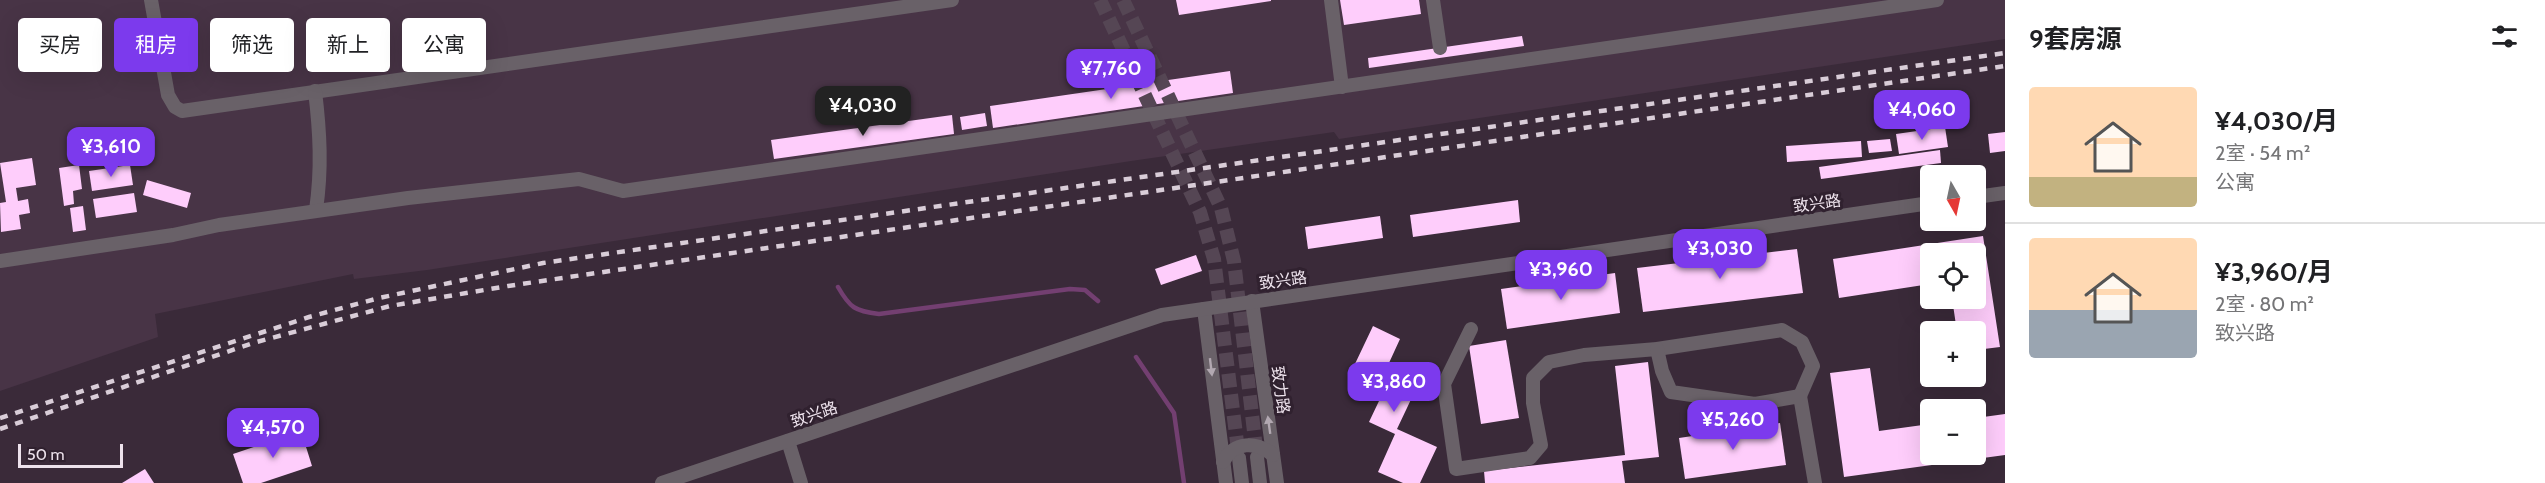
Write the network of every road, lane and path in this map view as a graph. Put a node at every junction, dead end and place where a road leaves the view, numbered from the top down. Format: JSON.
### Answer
{"nodes":[{"id":1,"x":151,"y":0,"type":"edge"},
{"id":2,"x":952,"y":0,"type":"edge"},
{"id":3,"x":1331,"y":0,"type":"edge"},
{"id":4,"x":1433,"y":0,"type":"edge"},
{"id":5,"x":1937,"y":0,"type":"edge"},
{"id":6,"x":1440,"y":48,"type":"dead end"},
{"id":7,"x":1342,"y":87,"type":"junction"},
{"id":8,"x":315,"y":92,"type":"junction"},
{"id":9,"x":2005,"y":193,"type":"edge"},
{"id":10,"x":318,"y":194,"type":"junction"},
{"id":11,"x":1986,"y":196,"type":"edge"},
{"id":12,"x":1920,"y":204,"type":"edge"},
{"id":13,"x":350,"y":206,"type":"junction"},
{"id":14,"x":316,"y":210,"type":"junction"},
{"id":15,"x":0,"y":261,"type":"edge"},
{"id":16,"x":1252,"y":301,"type":"junction"},
{"id":17,"x":1204,"y":309,"type":"junction"},
{"id":18,"x":1471,"y":329,"type":"dead end"},
{"id":19,"x":1657,"y":350,"type":"junction"},
{"id":20,"x":1800,"y":396,"type":"junction"},
{"id":21,"x":788,"y":441,"type":"junction"},
{"id":22,"x":1273,"y":455,"type":"junction"},
{"id":23,"x":1257,"y":457,"type":"tunnel mouth"},
{"id":24,"x":1239,"y":458,"type":"tunnel mouth"},
{"id":25,"x":1223,"y":462,"type":"junction"},
{"id":26,"x":1458,"y":476,"type":"edge"},
{"id":27,"x":662,"y":483,"type":"edge"},
{"id":28,"x":801,"y":483,"type":"edge"},
{"id":29,"x":1226,"y":483,"type":"edge"},
{"id":30,"x":1242,"y":483,"type":"edge"},
{"id":31,"x":1260,"y":483,"type":"edge"},
{"id":32,"x":1277,"y":483,"type":"edge"},
{"id":33,"x":1815,"y":483,"type":"edge"}],
"edges":[{"from":1,"to":8,"type":"street"},
{"from":2,"to":8,"type":"street"},
{"from":3,"to":7,"type":"street"},
{"from":4,"to":6,"type":"street"},
{"from":5,"to":7,"type":"street"},
{"from":7,"to":13,"type":"street"},
{"from":8,"to":10,"type":"street"},
{"from":9,"to":11,"type":"street"},
{"from":10,"to":13,"type":"street"},
{"from":10,"to":14,"type":"street"},
{"from":12,"to":16,"type":"street","name":"致兴路"},
{"from":13,"to":14,"type":"street"},
{"from":14,"to":15,"type":"street"},
{"from":16,"to":17,"type":"street","name":"致兴路"},
{"from":22,"to":16,"type":"street","name":"致力路","one_way":true},
{"from":17,"to":21,"type":"street","name":"致兴路"},
{"from":17,"to":25,"type":"street","one_way":true},
{"from":18,"to":26,"type":"street"},
{"from":19,"to":20,"type":"street"},
{"from":19,"to":20,"type":"street"},
{"from":19,"to":26,"type":"street"},
{"from":20,"to":33,"type":"street"},
{"from":21,"to":27,"type":"street","name":"致兴路"},
{"from":21,"to":28,"type":"street"},
{"from":22,"to":25,"type":"street"},
{"from":22,"to":32,"type":"street","name":"致力路"},
{"from":23,"to":31,"type":"street"},
{"from":24,"to":30,"type":"street"},
{"from":25,"to":29,"type":"street"}]}
